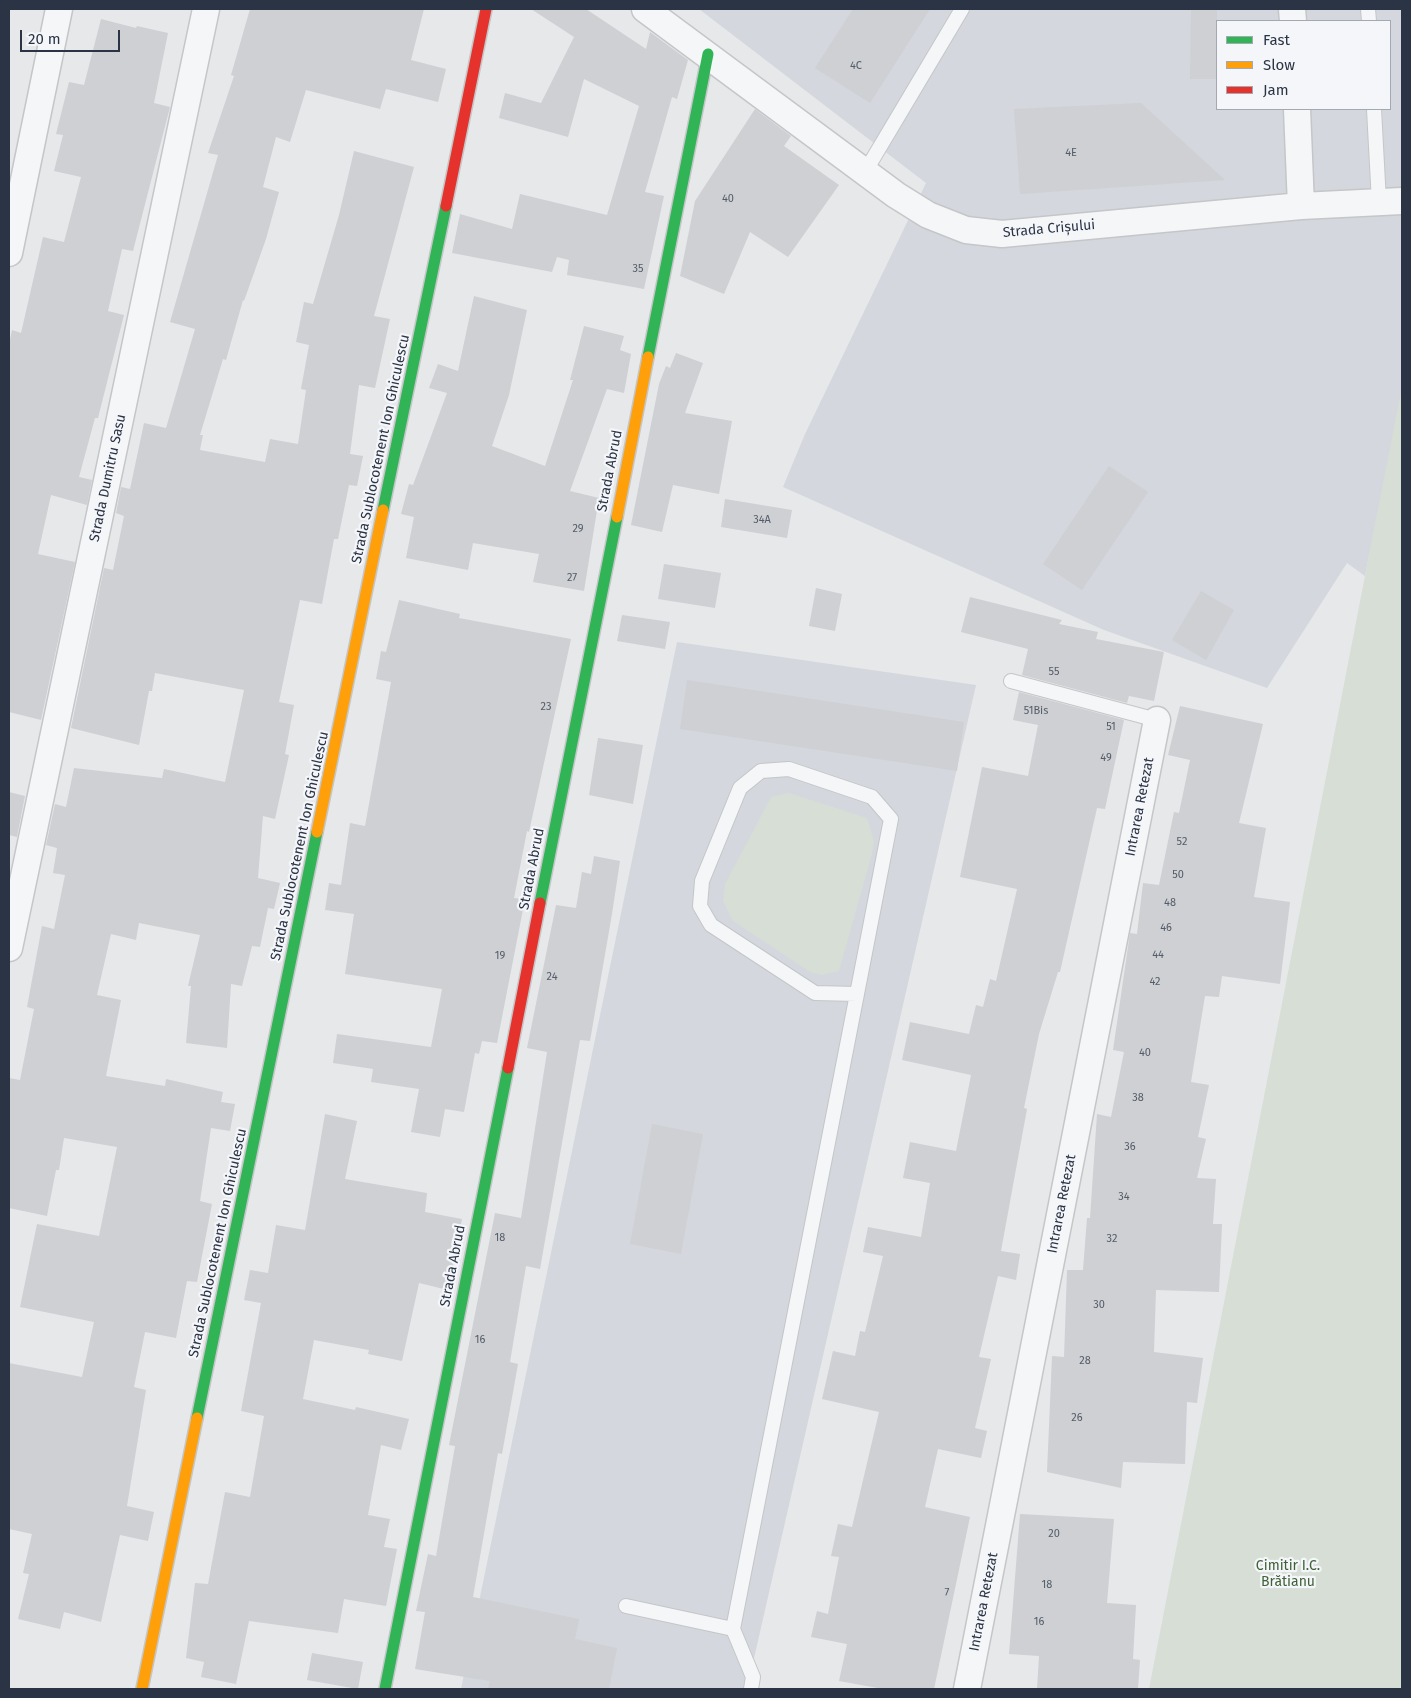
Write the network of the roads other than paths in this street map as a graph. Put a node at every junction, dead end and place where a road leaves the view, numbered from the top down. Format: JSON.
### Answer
{"nodes":[{"id":1,"x":58,"y":9,"type":"edge"},
{"id":2,"x":206,"y":9,"type":"edge"},
{"id":3,"x":486,"y":9,"type":"edge"},
{"id":4,"x":645,"y":9,"type":"edge"},
{"id":5,"x":962,"y":9,"type":"edge"},
{"id":6,"x":708,"y":54,"type":"junction"},
{"id":7,"x":1297,"y":110,"type":"edge"},
{"id":8,"x":1374,"y":110,"type":"edge"},
{"id":9,"x":865,"y":172,"type":"junction"},
{"id":10,"x":1391,"y":202,"type":"edge"},
{"id":11,"x":1301,"y":206,"type":"junction"},
{"id":12,"x":9,"y":253,"type":"edge"},
{"id":13,"x":1011,"y":681,"type":"dead end"},
{"id":14,"x":1157,"y":720,"type":"joint"},
{"id":15,"x":9,"y":948,"type":"edge"},
{"id":16,"x":857,"y":994,"type":"junction"},
{"id":17,"x":626,"y":1606,"type":"dead end"},
{"id":18,"x":732,"y":1629,"type":"junction"},
{"id":19,"x":142,"y":1689,"type":"edge"},
{"id":20,"x":385,"y":1689,"type":"edge"},
{"id":21,"x":751,"y":1689,"type":"edge"},
{"id":22,"x":967,"y":1689,"type":"edge"}],
"edges":[{"from":1,"to":12,"type":"street"},
{"from":2,"to":15,"type":"street","name":"Strada Dumitru Sasu"},
{"from":3,"to":19,"type":"street","name":"Strada Sublocotenent Ion Ghiculescu"},
{"from":4,"to":6,"type":"street","name":"Strada Crișului"},
{"from":5,"to":9,"type":"lane"},
{"from":6,"to":9,"type":"street","name":"Strada Crișului"},
{"from":6,"to":20,"type":"street","name":"Strada Abrud"},
{"from":7,"to":11,"type":"street"},
{"from":8,"to":10,"type":"lane"},
{"from":9,"to":11,"type":"street","name":"Strada Crișului"},
{"from":10,"to":11,"type":"street","name":"Strada Crișului"},
{"from":13,"to":14,"type":"lane"},
{"from":14,"to":22,"type":"street","name":"Intrarea Retezat"},
{"from":16,"to":16,"type":"lane"},
{"from":16,"to":18,"type":"lane"},
{"from":17,"to":18,"type":"lane"},
{"from":18,"to":21,"type":"lane"}]}
